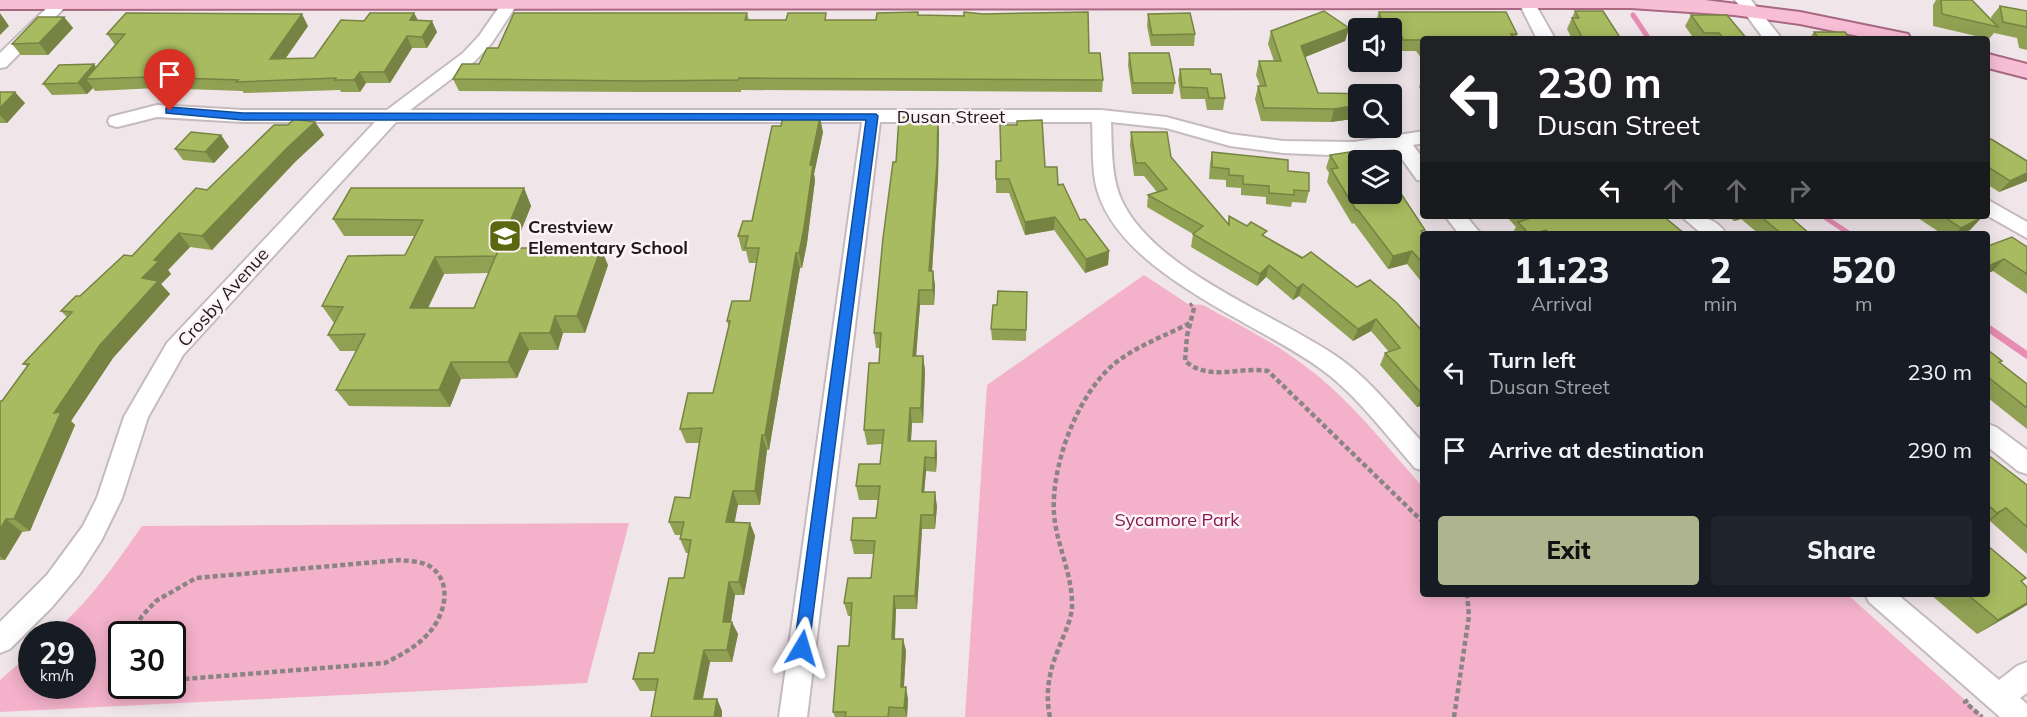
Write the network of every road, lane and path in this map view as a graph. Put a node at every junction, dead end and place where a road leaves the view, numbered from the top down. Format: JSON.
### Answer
{"nodes":[{"id":1,"x":62,"y":2,"type":"edge"},
{"id":2,"x":512,"y":2,"type":"edge"},
{"id":3,"x":999,"y":2,"type":"edge"},
{"id":4,"x":0,"y":3,"type":"edge"},
{"id":5,"x":1527,"y":3,"type":"junction"},
{"id":6,"x":1747,"y":5,"type":"edge"},
{"id":7,"x":1544,"y":36,"type":"edge"},
{"id":8,"x":1771,"y":36,"type":"edge"},
{"id":9,"x":1887,"y":36,"type":"edge"},
{"id":10,"x":1990,"y":62,"type":"edge"},
{"id":11,"x":0,"y":63,"type":"edge"},
{"id":12,"x":2027,"y":71,"type":"edge"},
{"id":13,"x":391,"y":116,"type":"junction"},
{"id":14,"x":872,"y":116,"type":"junction"},
{"id":15,"x":1101,"y":116,"type":"junction"},
{"id":16,"x":117,"y":120,"type":"dead end"},
{"id":17,"x":1420,"y":138,"type":"edge"},
{"id":18,"x":1401,"y":143,"type":"junction"},
{"id":19,"x":1420,"y":169,"type":"edge"},
{"id":20,"x":1990,"y":208,"type":"edge"},
{"id":21,"x":1458,"y":219,"type":"edge"},
{"id":22,"x":1695,"y":219,"type":"edge"},
{"id":23,"x":1468,"y":231,"type":"edge"},
{"id":24,"x":1712,"y":231,"type":"edge"},
{"id":25,"x":2027,"y":231,"type":"edge"},
{"id":26,"x":1181,"y":297,"type":"dead end"},
{"id":27,"x":1190,"y":323,"type":"junction"},
{"id":28,"x":1990,"y":436,"type":"edge"},
{"id":29,"x":1420,"y":457,"type":"edge"},
{"id":30,"x":2027,"y":464,"type":"edge"},
{"id":31,"x":1420,"y":519,"type":"edge"},
{"id":32,"x":1467,"y":597,"type":"edge"},
{"id":33,"x":1881,"y":597,"type":"edge"},
{"id":34,"x":139,"y":621,"type":"edge"},
{"id":35,"x":0,"y":640,"type":"edge"},
{"id":36,"x":2027,"y":675,"type":"edge"},
{"id":37,"x":186,"y":680,"type":"edge"},
{"id":38,"x":1999,"y":698,"type":"junction"},
{"id":39,"x":793,"y":717,"type":"edge"},
{"id":40,"x":1050,"y":717,"type":"edge"},
{"id":41,"x":1454,"y":717,"type":"edge"},
{"id":42,"x":2021,"y":717,"type":"edge"}],
"edges":[{"from":1,"to":2,"type":"main road"},
{"from":1,"to":4,"type":"main road"},
{"from":1,"to":11,"type":"street"},
{"from":2,"to":3,"type":"main road"},
{"from":2,"to":13,"type":"street","name":"Crosby Avenue"},
{"from":3,"to":5,"type":"main road"},
{"from":5,"to":6,"type":"main road"},
{"from":5,"to":7,"type":"street"},
{"from":6,"to":8,"type":"street"},
{"from":6,"to":9,"type":"main road"},
{"from":10,"to":12,"type":"main road"},
{"from":13,"to":14,"type":"street","name":"Dusan Street"},
{"from":13,"to":16,"type":"street","name":"Dusan Street"},
{"from":13,"to":35,"type":"street","name":"Crosby Avenue"},
{"from":14,"to":15,"type":"street","name":"Dusan Street"},
{"from":14,"to":39,"type":"street"},
{"from":15,"to":18,"type":"street","name":"Dusan Street"},
{"from":15,"to":29,"type":"street"},
{"from":17,"to":18,"type":"street","name":"Dusan Street"},
{"from":18,"to":19,"type":"street"},
{"from":20,"to":25,"type":"street"},
{"from":21,"to":23,"type":"street"},
{"from":22,"to":24,"type":"street"},
{"from":26,"to":27,"type":"path"},
{"from":27,"to":31,"type":"path"},
{"from":27,"to":40,"type":"path"},
{"from":28,"to":30,"type":"street"},
{"from":32,"to":41,"type":"path"},
{"from":33,"to":38,"type":"street"},
{"from":34,"to":37,"type":"path"},
{"from":36,"to":38,"type":"street"},
{"from":38,"to":42,"type":"street"}]}
